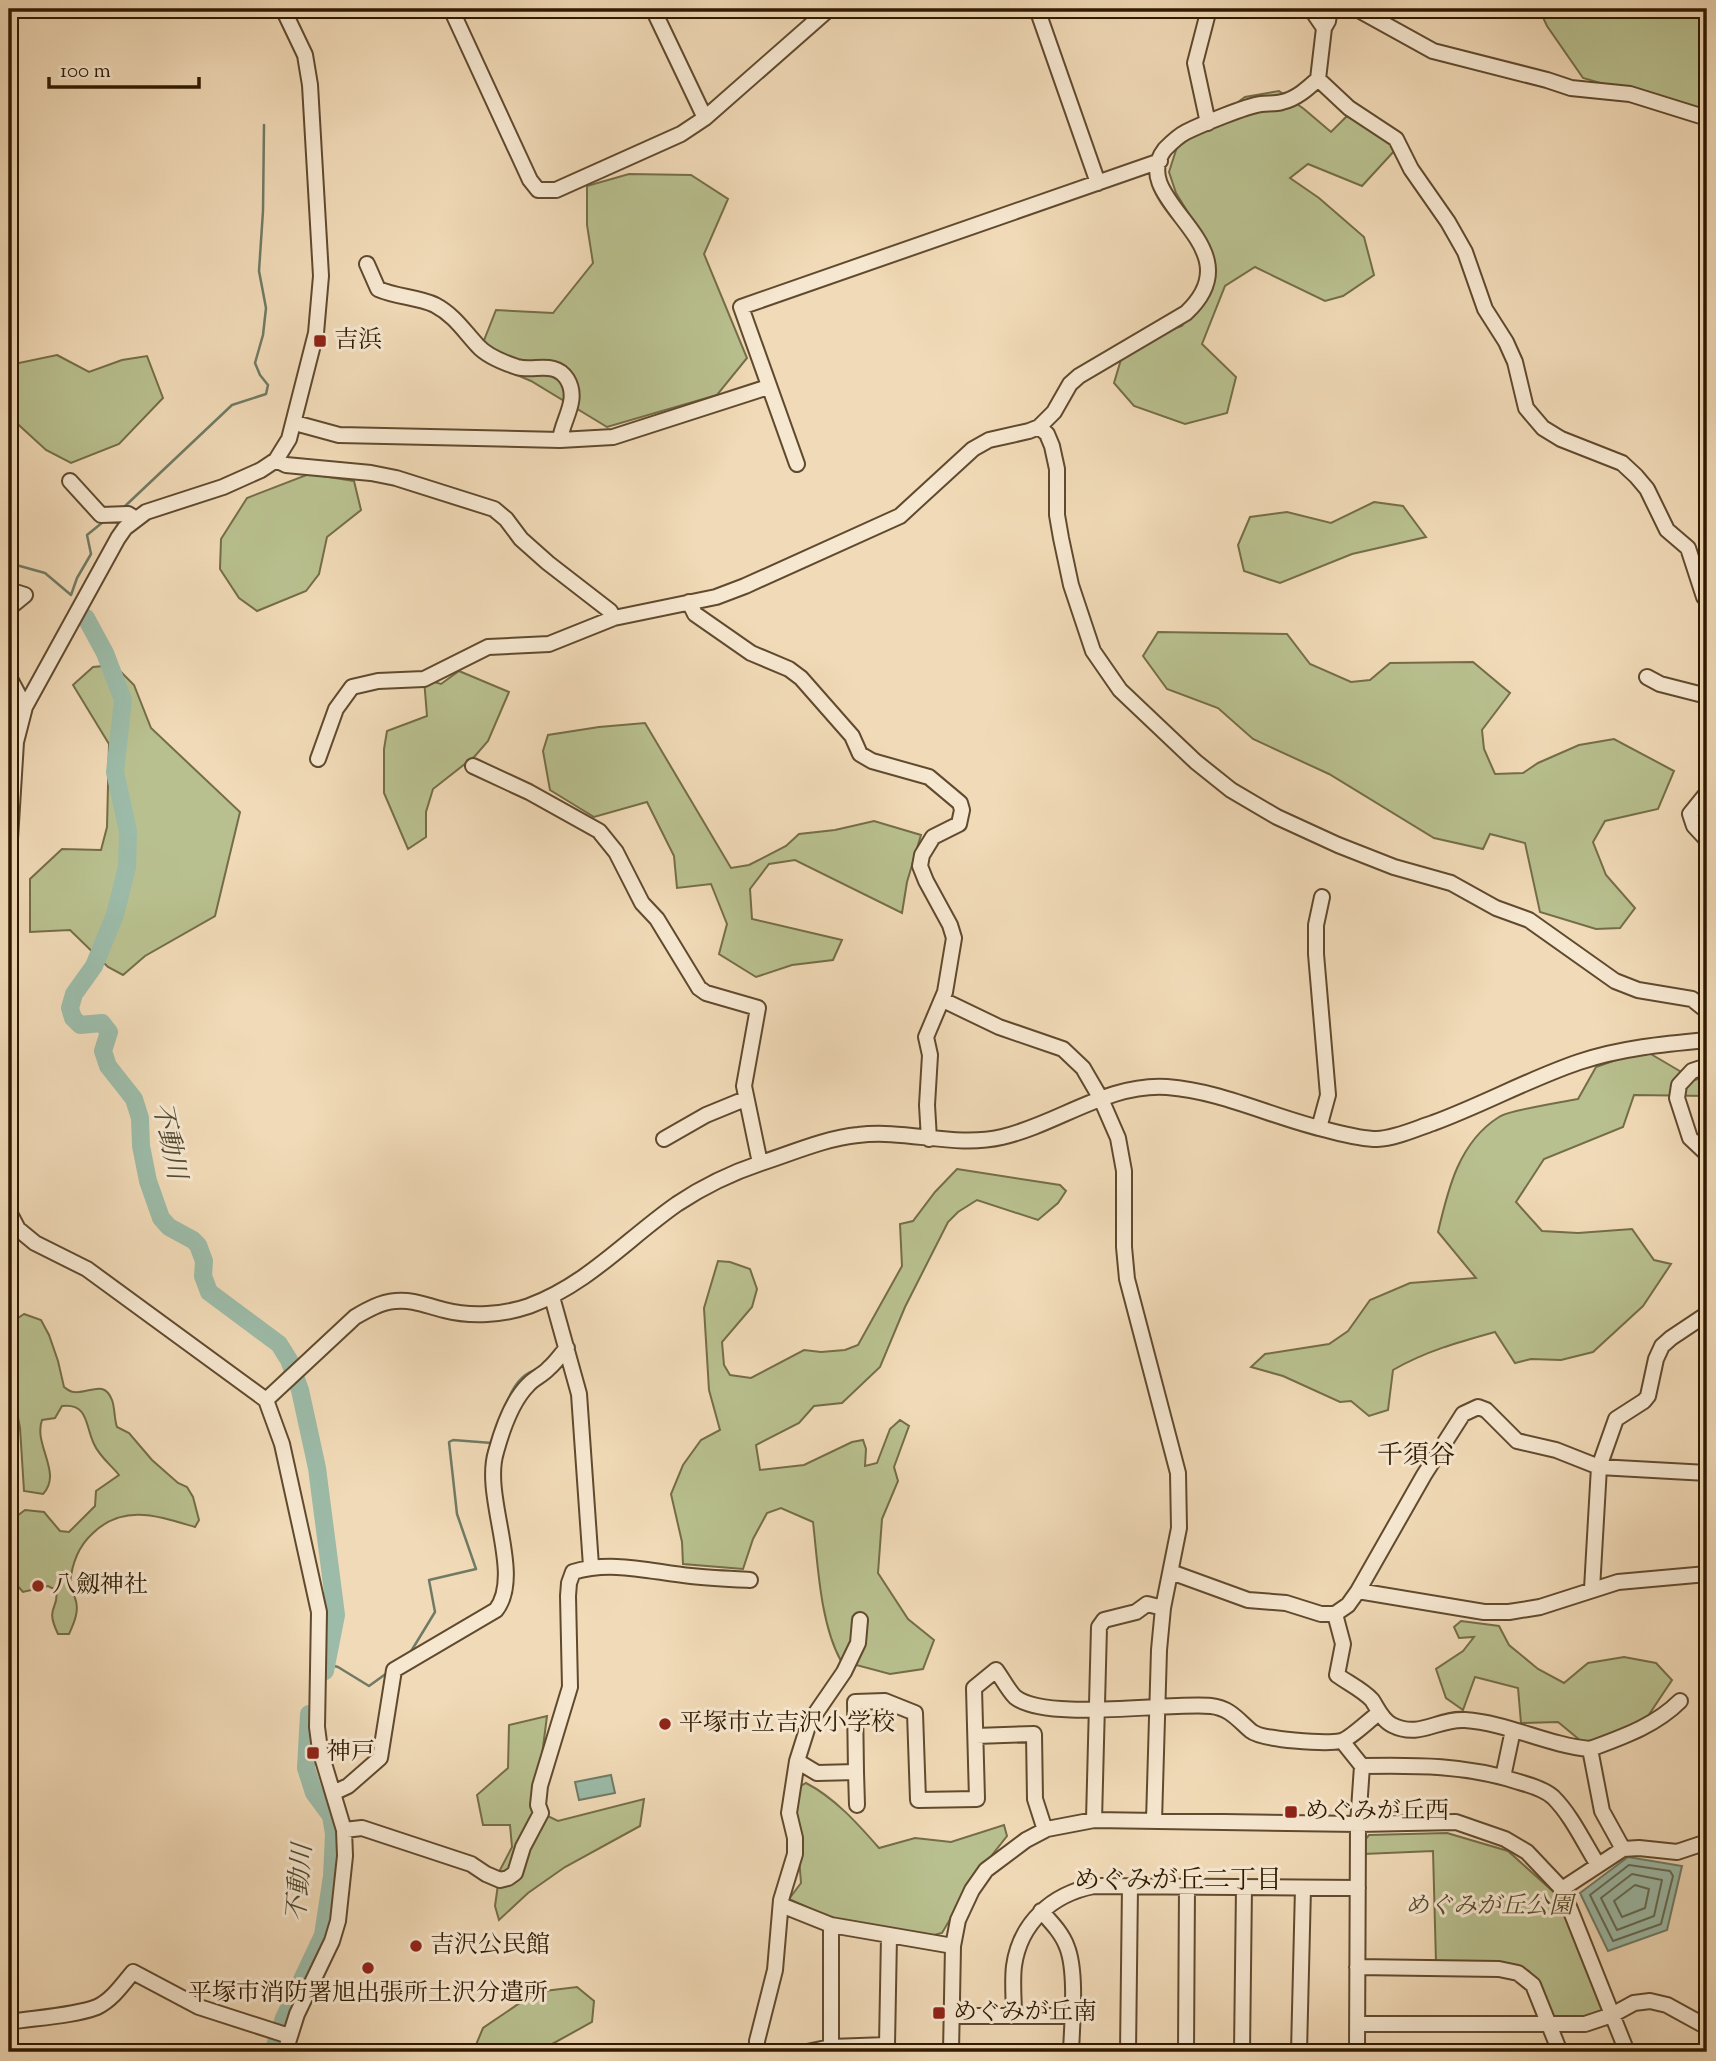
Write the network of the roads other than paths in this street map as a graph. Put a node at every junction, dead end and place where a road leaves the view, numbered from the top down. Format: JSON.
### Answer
{"nodes":[{"id":1,"x":283,"y":9,"type":"edge"},
{"id":2,"x":451,"y":9,"type":"edge"},
{"id":3,"x":653,"y":9,"type":"edge"},
{"id":4,"x":829,"y":9,"type":"edge"},
{"id":5,"x":1037,"y":9,"type":"edge"},
{"id":6,"x":1209,"y":9,"type":"edge"},
{"id":7,"x":1311,"y":9,"type":"edge"},
{"id":8,"x":1329,"y":9,"type":"edge"},
{"id":9,"x":1357,"y":9,"type":"edge"},
{"id":10,"x":1324,"y":28,"type":"junction"},
{"id":11,"x":1318,"y":79,"type":"junction"},
{"id":12,"x":705,"y":118,"type":"junction"},
{"id":13,"x":1707,"y":118,"type":"edge"},
{"id":14,"x":1209,"y":124,"type":"junction"},
{"id":15,"x":1160,"y":161,"type":"junction"},
{"id":16,"x":1098,"y":183,"type":"junction"},
{"id":17,"x":368,"y":264,"type":"dead end"},
{"id":18,"x":768,"y":387,"type":"junction"},
{"id":19,"x":295,"y":423,"type":"junction"},
{"id":20,"x":1039,"y":427,"type":"junction"},
{"id":21,"x":560,"y":440,"type":"junction"},
{"id":22,"x":276,"y":460,"type":"junction"},
{"id":23,"x":797,"y":464,"type":"dead end"},
{"id":24,"x":70,"y":481,"type":"dead end"},
{"id":25,"x":136,"y":519,"type":"junction"},
{"id":26,"x":9,"y":590,"type":"edge"},
{"id":27,"x":1707,"y":598,"type":"edge"},
{"id":28,"x":689,"y":602,"type":"junction"},
{"id":29,"x":9,"y":608,"type":"edge"},
{"id":30,"x":614,"y":618,"type":"junction"},
{"id":31,"x":9,"y":677,"type":"edge"},
{"id":32,"x":1647,"y":677,"type":"dead end"},
{"id":33,"x":1707,"y":696,"type":"edge"},
{"id":34,"x":25,"y":707,"type":"junction"},
{"id":35,"x":318,"y":759,"type":"dead end"},
{"id":36,"x":473,"y":766,"type":"dead end"},
{"id":37,"x":1707,"y":793,"type":"edge"},
{"id":38,"x":1707,"y":840,"type":"edge"},
{"id":39,"x":9,"y":855,"type":"edge"},
{"id":40,"x":1322,"y":897,"type":"dead end"},
{"id":41,"x":943,"y":1000,"type":"junction"},
{"id":42,"x":1707,"y":1011,"type":"edge"},
{"id":43,"x":1707,"y":1040,"type":"edge"},
{"id":44,"x":1707,"y":1066,"type":"edge"},
{"id":45,"x":745,"y":1099,"type":"junction"},
{"id":46,"x":1101,"y":1099,"type":"junction"},
{"id":47,"x":1319,"y":1128,"type":"junction"},
{"id":48,"x":664,"y":1139,"type":"dead end"},
{"id":49,"x":929,"y":1139,"type":"junction"},
{"id":50,"x":1707,"y":1154,"type":"edge"},
{"id":51,"x":760,"y":1163,"type":"junction"},
{"id":52,"x":9,"y":1212,"type":"edge"},
{"id":53,"x":552,"y":1297,"type":"junction"},
{"id":54,"x":1707,"y":1314,"type":"edge"},
{"id":55,"x":567,"y":1348,"type":"junction"},
{"id":56,"x":265,"y":1400,"type":"junction"},
{"id":57,"x":1599,"y":1467,"type":"junction"},
{"id":58,"x":1707,"y":1473,"type":"edge"},
{"id":59,"x":591,"y":1566,"type":"junction"},
{"id":60,"x":1171,"y":1572,"type":"junction"},
{"id":61,"x":1707,"y":1574,"type":"edge"},
{"id":62,"x":750,"y":1580,"type":"dead end"},
{"id":63,"x":1592,"y":1589,"type":"junction"},
{"id":64,"x":1357,"y":1591,"type":"junction"},
{"id":65,"x":1163,"y":1608,"type":"junction"},
{"id":66,"x":1335,"y":1614,"type":"junction"},
{"id":67,"x":860,"y":1620,"type":"dead end"},
{"id":68,"x":1680,"y":1701,"type":"dead end"},
{"id":69,"x":1157,"y":1706,"type":"junction"},
{"id":70,"x":1097,"y":1710,"type":"junction"},
{"id":71,"x":1379,"y":1713,"type":"junction"},
{"id":72,"x":1513,"y":1730,"type":"junction"},
{"id":73,"x":976,"y":1736,"type":"junction"},
{"id":74,"x":1342,"y":1741,"type":"junction"},
{"id":75,"x":1590,"y":1749,"type":"junction"},
{"id":76,"x":797,"y":1762,"type":"junction"},
{"id":77,"x":1362,"y":1766,"type":"junction"},
{"id":78,"x":856,"y":1772,"type":"junction"},
{"id":79,"x":1503,"y":1777,"type":"junction"},
{"id":80,"x":333,"y":1793,"type":"junction"},
{"id":81,"x":857,"y":1805,"type":"dead end"},
{"id":82,"x":1094,"y":1820,"type":"junction"},
{"id":83,"x":1154,"y":1821,"type":"junction"},
{"id":84,"x":1358,"y":1824,"type":"junction"},
{"id":85,"x":344,"y":1830,"type":"junction"},
{"id":86,"x":1045,"y":1830,"type":"junction"},
{"id":87,"x":1707,"y":1842,"type":"edge"},
{"id":88,"x":1623,"y":1849,"type":"junction"},
{"id":89,"x":1598,"y":1865,"type":"junction"},
{"id":90,"x":1130,"y":1886,"type":"junction"},
{"id":91,"x":1187,"y":1886,"type":"junction"},
{"id":92,"x":1244,"y":1887,"type":"junction"},
{"id":93,"x":1303,"y":1888,"type":"junction"},
{"id":94,"x":1358,"y":1888,"type":"junction"},
{"id":95,"x":1562,"y":1889,"type":"junction"},
{"id":96,"x":781,"y":1905,"type":"junction"},
{"id":97,"x":1041,"y":1911,"type":"junction"},
{"id":98,"x":831,"y":1925,"type":"junction"},
{"id":99,"x":889,"y":1936,"type":"junction"},
{"id":100,"x":953,"y":1946,"type":"junction"},
{"id":101,"x":1357,"y":1967,"type":"junction"},
{"id":102,"x":1612,"y":2015,"type":"junction"},
{"id":103,"x":952,"y":2016,"type":"junction"},
{"id":104,"x":1014,"y":2016,"type":"junction"},
{"id":105,"x":1072,"y":2016,"type":"junction"},
{"id":106,"x":9,"y":2022,"type":"edge"},
{"id":107,"x":1357,"y":2024,"type":"junction"},
{"id":108,"x":1550,"y":2025,"type":"junction"},
{"id":109,"x":1707,"y":2027,"type":"edge"},
{"id":110,"x":289,"y":2036,"type":"junction"},
{"id":111,"x":831,"y":2047,"type":"junction"},
{"id":112,"x":285,"y":2052,"type":"edge"},
{"id":113,"x":757,"y":2052,"type":"edge"},
{"id":114,"x":807,"y":2052,"type":"edge"},
{"id":115,"x":951,"y":2052,"type":"edge"},
{"id":116,"x":1071,"y":2052,"type":"edge"},
{"id":117,"x":1128,"y":2052,"type":"edge"},
{"id":118,"x":1186,"y":2052,"type":"edge"},
{"id":119,"x":1242,"y":2052,"type":"edge"},
{"id":120,"x":1299,"y":2052,"type":"edge"},
{"id":121,"x":1357,"y":2052,"type":"edge"},
{"id":122,"x":1560,"y":2052,"type":"edge"},
{"id":123,"x":1627,"y":2052,"type":"edge"}],
"edges":[{"from":1,"to":19,"type":"street"},
{"from":2,"to":12,"type":"street"},
{"from":3,"to":12,"type":"street"},
{"from":4,"to":12,"type":"street"},
{"from":5,"to":16,"type":"street"},
{"from":6,"to":14,"type":"street"},
{"from":7,"to":10,"type":"street"},
{"from":8,"to":10,"type":"street"},
{"from":9,"to":13,"type":"street"},
{"from":10,"to":11,"type":"street"},
{"from":11,"to":14,"type":"street"},
{"from":11,"to":27,"type":"street"},
{"from":14,"to":15,"type":"street"},
{"from":15,"to":16,"type":"street"},
{"from":15,"to":20,"type":"street"},
{"from":16,"to":18,"type":"street"},
{"from":17,"to":21,"type":"street"},
{"from":18,"to":21,"type":"street"},
{"from":18,"to":23,"type":"street"},
{"from":19,"to":21,"type":"street"},
{"from":19,"to":22,"type":"street"},
{"from":20,"to":28,"type":"street"},
{"from":20,"to":42,"type":"street"},
{"from":22,"to":25,"type":"street"},
{"from":22,"to":30,"type":"street"},
{"from":24,"to":25,"type":"street"},
{"from":25,"to":34,"type":"street"},
{"from":26,"to":29,"type":"street"},
{"from":28,"to":30,"type":"street"},
{"from":28,"to":41,"type":"street"},
{"from":30,"to":35,"type":"street"},
{"from":31,"to":34,"type":"street"},
{"from":32,"to":33,"type":"street"},
{"from":34,"to":39,"type":"street"},
{"from":36,"to":45,"type":"street"},
{"from":37,"to":38,"type":"street"},
{"from":40,"to":47,"type":"street"},
{"from":41,"to":46,"type":"street"},
{"from":41,"to":49,"type":"street"},
{"from":43,"to":47,"type":"street"},
{"from":44,"to":50,"type":"street"},
{"from":45,"to":48,"type":"street"},
{"from":45,"to":51,"type":"street"},
{"from":46,"to":47,"type":"street"},
{"from":46,"to":49,"type":"street"},
{"from":46,"to":60,"type":"street"},
{"from":49,"to":51,"type":"street"},
{"from":51,"to":53,"type":"street"},
{"from":52,"to":56,"type":"street"},
{"from":53,"to":55,"type":"street"},
{"from":53,"to":56,"type":"street"},
{"from":54,"to":57,"type":"street"},
{"from":55,"to":59,"type":"street"},
{"from":55,"to":80,"type":"street"},
{"from":56,"to":80,"type":"street"},
{"from":57,"to":58,"type":"street"},
{"from":57,"to":63,"type":"street"},
{"from":57,"to":64,"type":"street"},
{"from":59,"to":62,"type":"street"},
{"from":59,"to":85,"type":"street"},
{"from":60,"to":65,"type":"street"},
{"from":60,"to":66,"type":"street"},
{"from":61,"to":63,"type":"street"},
{"from":63,"to":64,"type":"street"},
{"from":64,"to":66,"type":"street"},
{"from":65,"to":69,"type":"street"},
{"from":65,"to":70,"type":"street"},
{"from":66,"to":71,"type":"street"},
{"from":67,"to":76,"type":"street"},
{"from":68,"to":75,"type":"street"},
{"from":69,"to":70,"type":"street"},
{"from":69,"to":74,"type":"street"},
{"from":69,"to":83,"type":"street"},
{"from":70,"to":73,"type":"street"},
{"from":70,"to":82,"type":"street"},
{"from":71,"to":72,"type":"street"},
{"from":71,"to":74,"type":"street"},
{"from":72,"to":75,"type":"street"},
{"from":72,"to":79,"type":"street"},
{"from":73,"to":78,"type":"street"},
{"from":73,"to":86,"type":"street"},
{"from":74,"to":77,"type":"street"},
{"from":75,"to":88,"type":"street"},
{"from":76,"to":78,"type":"street"},
{"from":76,"to":96,"type":"street"},
{"from":77,"to":79,"type":"street"},
{"from":77,"to":84,"type":"street"},
{"from":78,"to":81,"type":"street"},
{"from":79,"to":89,"type":"street"},
{"from":80,"to":85,"type":"street"},
{"from":82,"to":83,"type":"street"},
{"from":82,"to":86,"type":"street"},
{"from":83,"to":84,"type":"street"},
{"from":84,"to":94,"type":"street"},
{"from":84,"to":95,"type":"street"},
{"from":85,"to":110,"type":"street"},
{"from":86,"to":100,"type":"street"},
{"from":87,"to":88,"type":"street"},
{"from":88,"to":89,"type":"street"},
{"from":89,"to":95,"type":"street"},
{"from":90,"to":91,"type":"street"},
{"from":90,"to":97,"type":"street"},
{"from":90,"to":117,"type":"street"},
{"from":91,"to":92,"type":"street"},
{"from":91,"to":118,"type":"street"},
{"from":92,"to":93,"type":"street"},
{"from":92,"to":119,"type":"street"},
{"from":93,"to":94,"type":"street"},
{"from":93,"to":120,"type":"street"},
{"from":94,"to":101,"type":"street"},
{"from":95,"to":102,"type":"street"},
{"from":96,"to":98,"type":"street"},
{"from":96,"to":113,"type":"street"},
{"from":97,"to":104,"type":"street"},
{"from":97,"to":105,"type":"street"},
{"from":98,"to":99,"type":"street"},
{"from":98,"to":111,"type":"street"},
{"from":99,"to":100,"type":"street"},
{"from":99,"to":111,"type":"street"},
{"from":100,"to":103,"type":"street"},
{"from":101,"to":107,"type":"street"},
{"from":101,"to":108,"type":"street"},
{"from":102,"to":108,"type":"street"},
{"from":102,"to":109,"type":"street"},
{"from":102,"to":123,"type":"street"},
{"from":103,"to":104,"type":"street"},
{"from":103,"to":115,"type":"street"},
{"from":104,"to":105,"type":"street"},
{"from":105,"to":116,"type":"street"},
{"from":106,"to":110,"type":"street"},
{"from":107,"to":108,"type":"street"},
{"from":107,"to":121,"type":"street"},
{"from":108,"to":122,"type":"street"},
{"from":110,"to":112,"type":"street"},
{"from":111,"to":114,"type":"street"}]}
